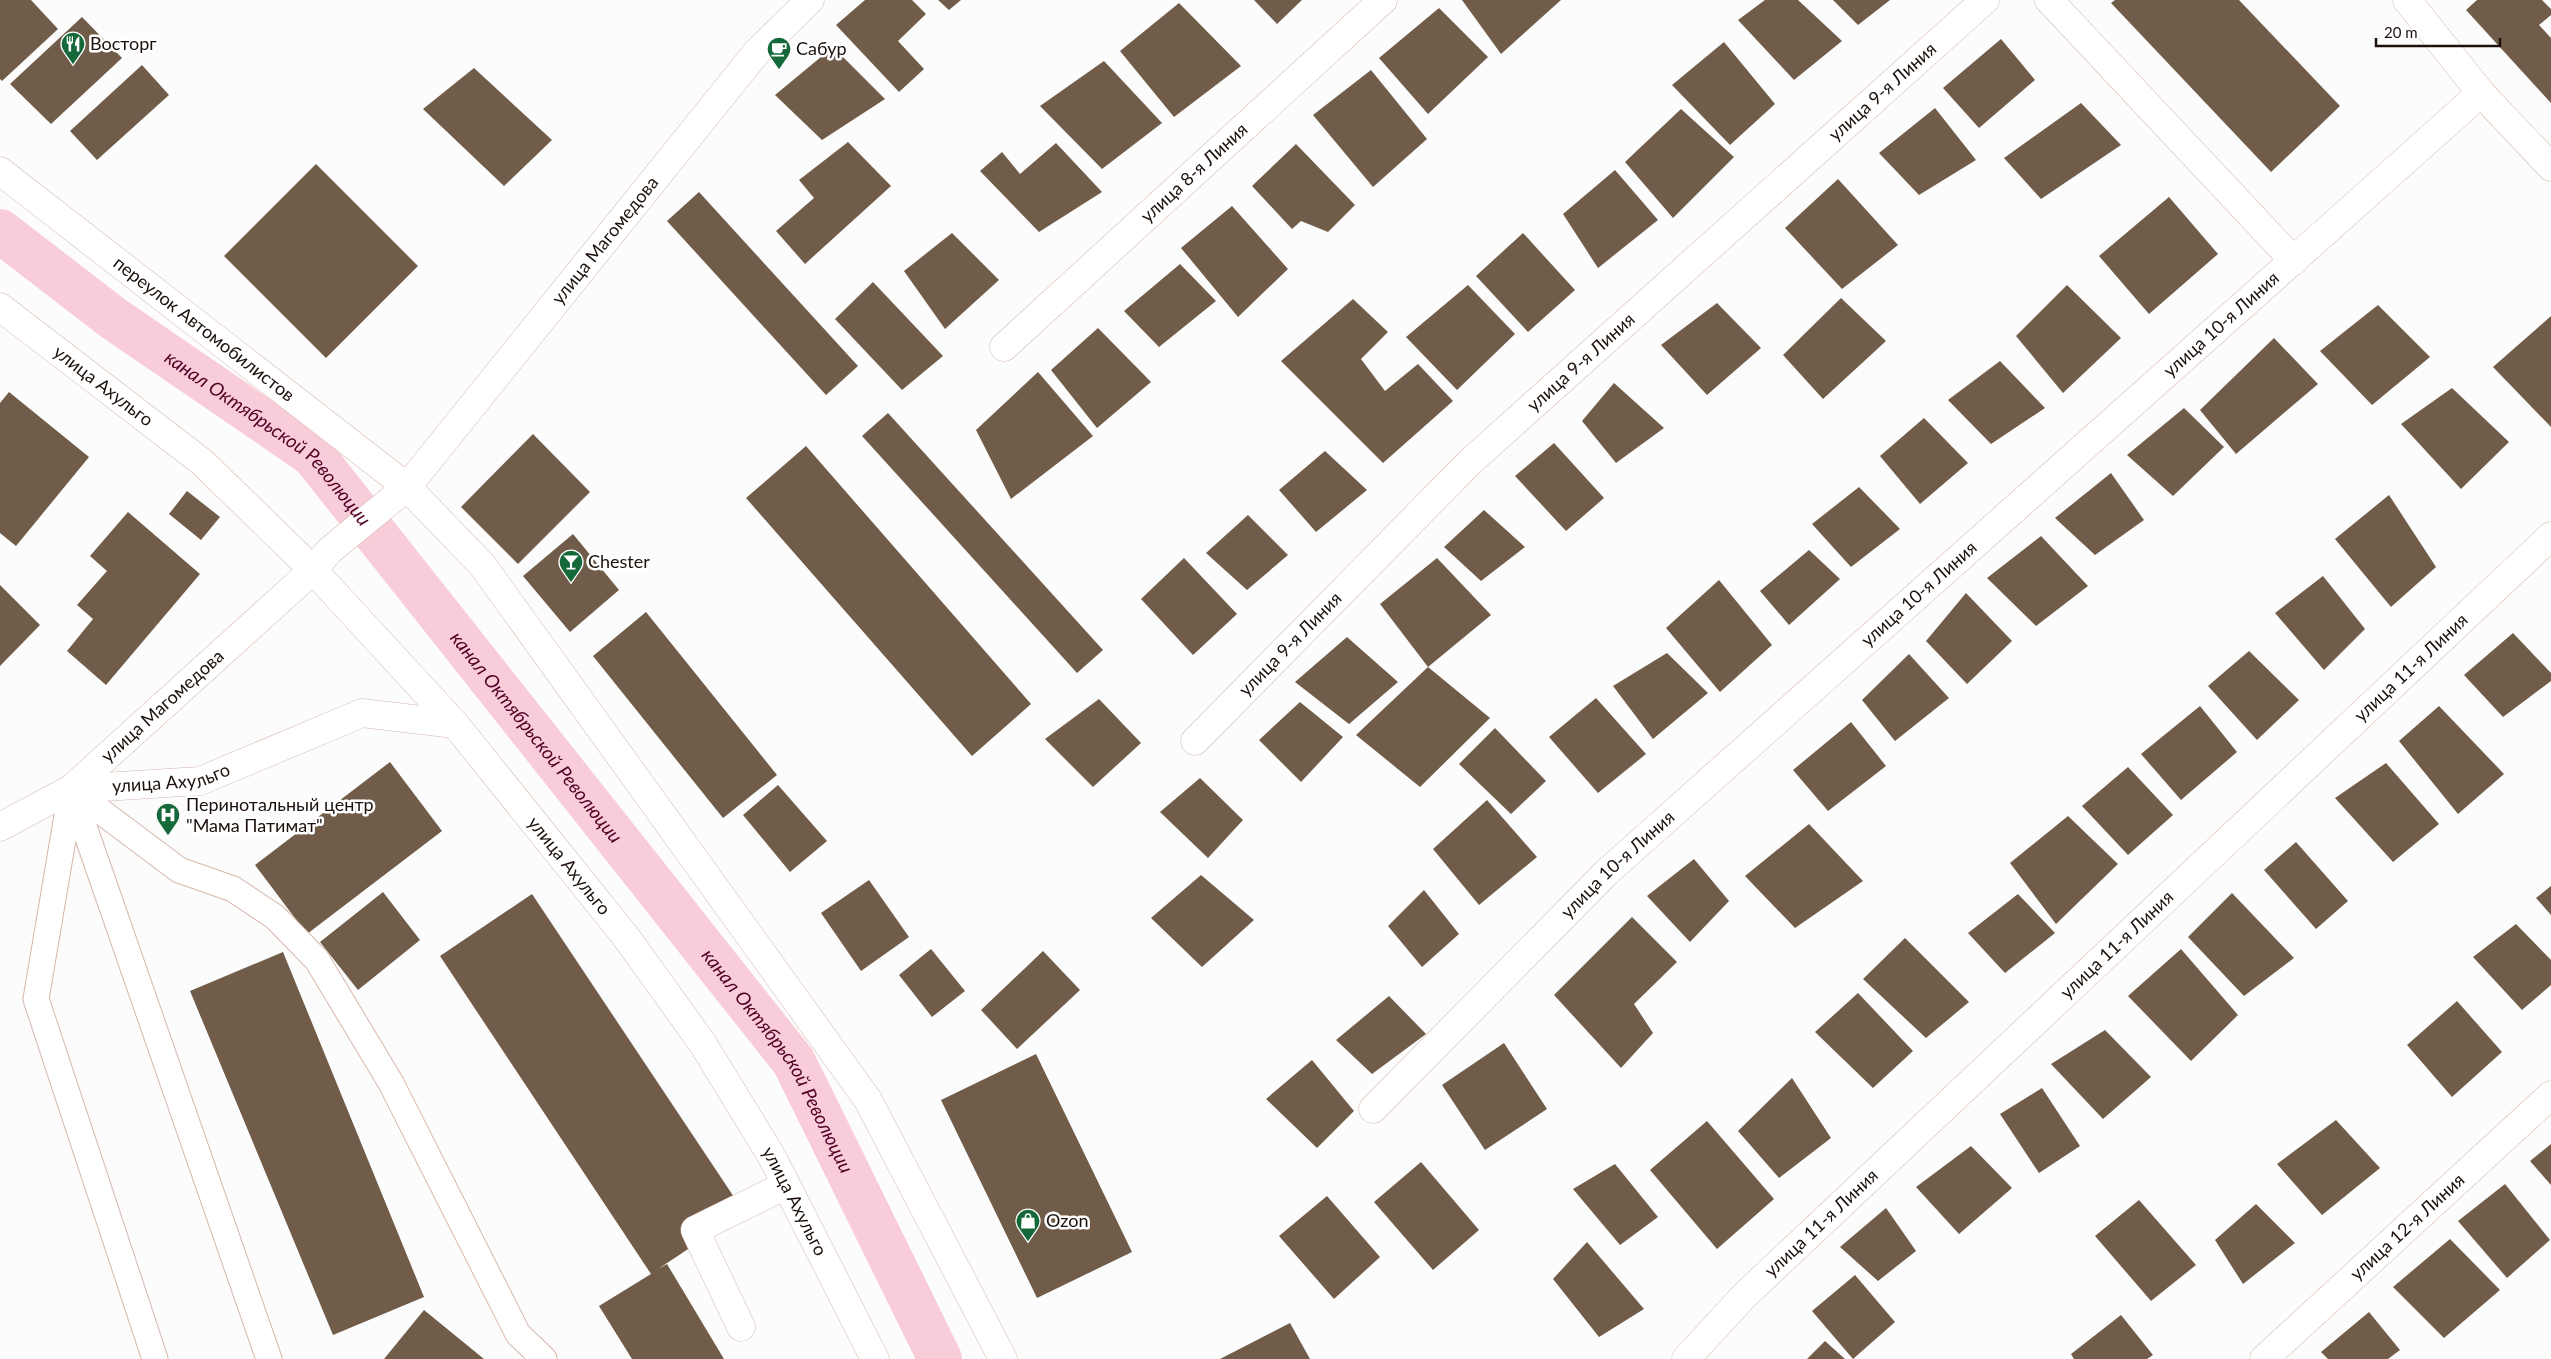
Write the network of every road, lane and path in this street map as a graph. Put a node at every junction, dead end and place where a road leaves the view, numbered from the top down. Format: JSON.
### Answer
{"nodes":[{"id":1,"x":810,"y":0,"type":"edge"},
{"id":2,"x":1383,"y":0,"type":"edge"},
{"id":3,"x":1985,"y":0,"type":"edge"},
{"id":4,"x":2048,"y":0,"type":"edge"},
{"id":5,"x":2407,"y":0,"type":"edge"},
{"id":6,"x":2481,"y":93,"type":"junction"},
{"id":7,"x":2551,"y":167,"type":"edge"},
{"id":8,"x":0,"y":171,"type":"edge"},
{"id":9,"x":2294,"y":261,"type":"junction"},
{"id":10,"x":0,"y":307,"type":"edge"},
{"id":11,"x":1004,"y":347,"type":"dead end"},
{"id":12,"x":407,"y":487,"type":"junction"},
{"id":13,"x":2551,"y":536,"type":"edge"},
{"id":14,"x":321,"y":560,"type":"junction"},
{"id":15,"x":455,"y":724,"type":"junction"},
{"id":16,"x":1195,"y":741,"type":"dead end"},
{"id":17,"x":71,"y":789,"type":"junction"},
{"id":18,"x":0,"y":827,"type":"edge"},
{"id":19,"x":2551,"y":1095,"type":"edge"},
{"id":20,"x":1373,"y":1109,"type":"dead end"},
{"id":21,"x":786,"y":1185,"type":"junction"},
{"id":22,"x":741,"y":1327,"type":"dead end"},
{"id":23,"x":155,"y":1359,"type":"edge"},
{"id":24,"x":269,"y":1359,"type":"edge"},
{"id":25,"x":544,"y":1359,"type":"edge"},
{"id":26,"x":875,"y":1359,"type":"edge"},
{"id":27,"x":1003,"y":1359,"type":"edge"},
{"id":28,"x":1686,"y":1359,"type":"edge"},
{"id":29,"x":2264,"y":1359,"type":"edge"}],
"edges":[{"from":1,"to":12,"type":"street","name":"улица Магомедова"},
{"from":2,"to":11,"type":"street","name":"улица 8-я Линия"},
{"from":3,"to":16,"type":"street","name":"улица 9-я Линия"},
{"from":4,"to":9,"type":"street"},
{"from":5,"to":6,"type":"street"},
{"from":6,"to":7,"type":"street"},
{"from":6,"to":9,"type":"street","name":"улица 10-я Линия"},
{"from":8,"to":12,"type":"street","name":"переулок Автомобилистов"},
{"from":9,"to":20,"type":"street","name":"улица 10-я Линия"},
{"from":10,"to":14,"type":"street","name":"улица Ахульго"},
{"from":12,"to":14,"type":"street","name":"улица Магомедова"},
{"from":12,"to":27,"type":"street","name":"переулок Автомобилистов"},
{"from":13,"to":28,"type":"street","name":"улица 11-я Линия"},
{"from":14,"to":15,"type":"street","name":"улица Ахульго"},
{"from":14,"to":17,"type":"street","name":"улица Магомедова"},
{"from":15,"to":17,"type":"street","name":"улица Ахульго"},
{"from":15,"to":21,"type":"street","name":"улица Ахульго"},
{"from":17,"to":18,"type":"street","name":"улица Магомедова"},
{"from":17,"to":23,"type":"lane"},
{"from":17,"to":24,"type":"lane"},
{"from":17,"to":25,"type":"lane"},
{"from":19,"to":29,"type":"street","name":"улица 12-я Линия"},
{"from":21,"to":22,"type":"street"},
{"from":21,"to":26,"type":"street","name":"улица Ахульго"}]}
